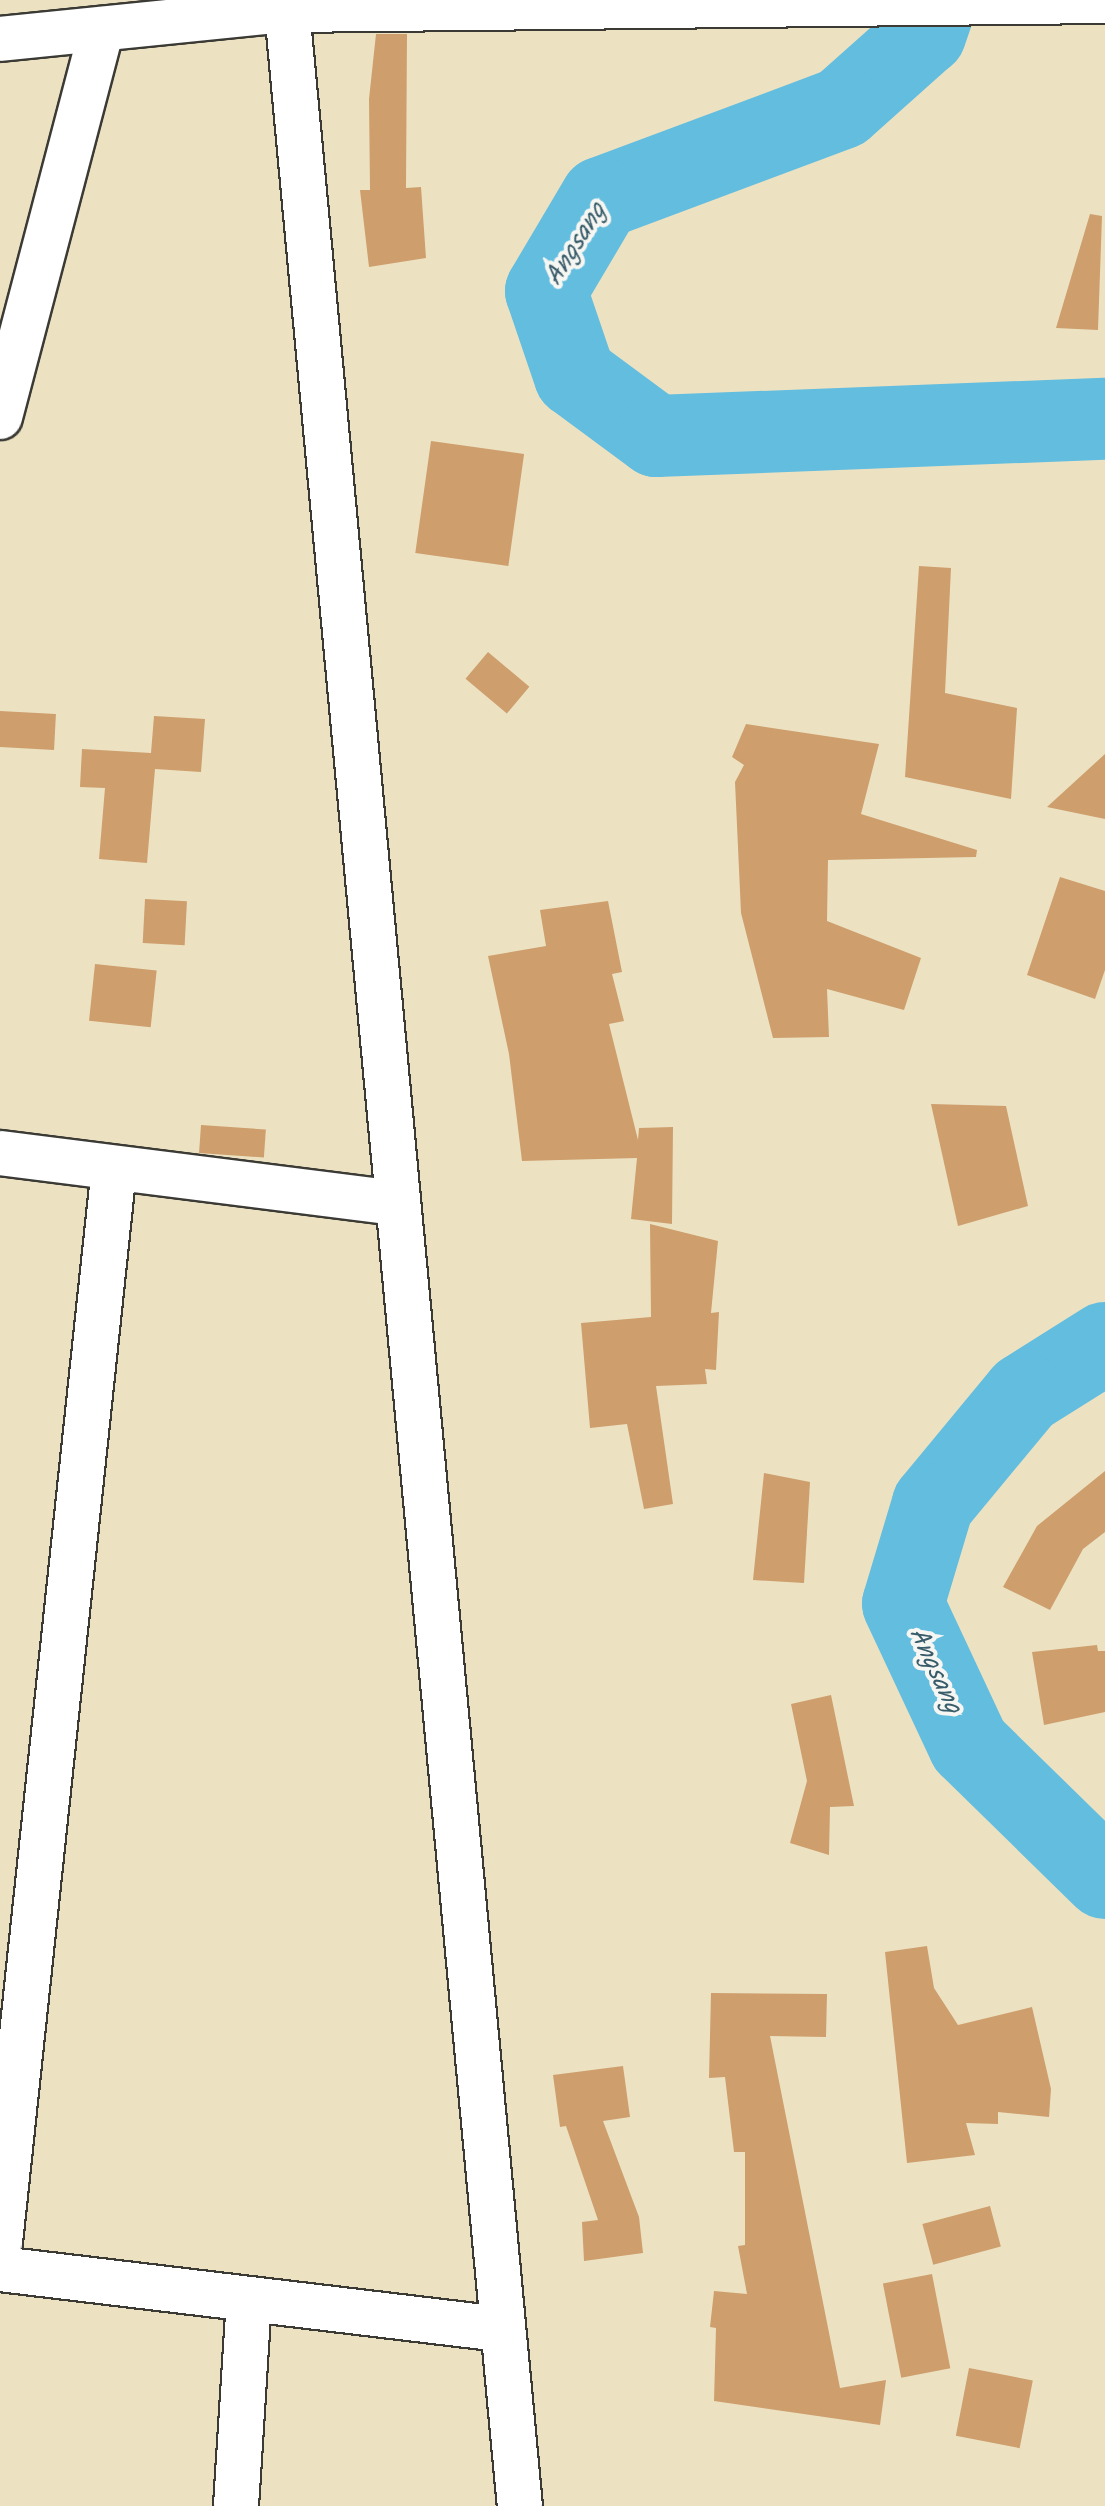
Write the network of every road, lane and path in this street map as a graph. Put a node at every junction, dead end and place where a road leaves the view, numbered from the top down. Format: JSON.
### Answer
{"nodes":[{"id":1,"x":1105,"y":1,"type":"edge"},
{"id":2,"x":211,"y":9,"type":"edge"},
{"id":3,"x":287,"y":10,"type":"junction"},
{"id":4,"x":102,"y":29,"type":"junction"},
{"id":5,"x":0,"y":39,"type":"edge"},
{"id":6,"x":0,"y":417,"type":"edge"},
{"id":7,"x":0,"y":1153,"type":"edge"},
{"id":8,"x":114,"y":1169,"type":"junction"},
{"id":9,"x":397,"y":1203,"type":"junction"},
{"id":10,"x":0,"y":2242,"type":"edge"},
{"id":11,"x":0,"y":2269,"type":"edge"},
{"id":12,"x":249,"y":2300,"type":"junction"},
{"id":13,"x":500,"y":2329,"type":"junction"},
{"id":14,"x":236,"y":2506,"type":"edge"},
{"id":15,"x":520,"y":2506,"type":"edge"}],
"edges":[{"from":1,"to":3,"type":"street"},
{"from":2,"to":3,"type":"street"},
{"from":2,"to":4,"type":"street"},
{"from":3,"to":9,"type":"street"},
{"from":4,"to":5,"type":"street"},
{"from":4,"to":6,"type":"street"},
{"from":7,"to":8,"type":"street"},
{"from":8,"to":9,"type":"street"},
{"from":8,"to":10,"type":"street"},
{"from":9,"to":13,"type":"street"},
{"from":11,"to":12,"type":"street"},
{"from":12,"to":13,"type":"street"},
{"from":12,"to":14,"type":"street"},
{"from":13,"to":15,"type":"street"}]}
